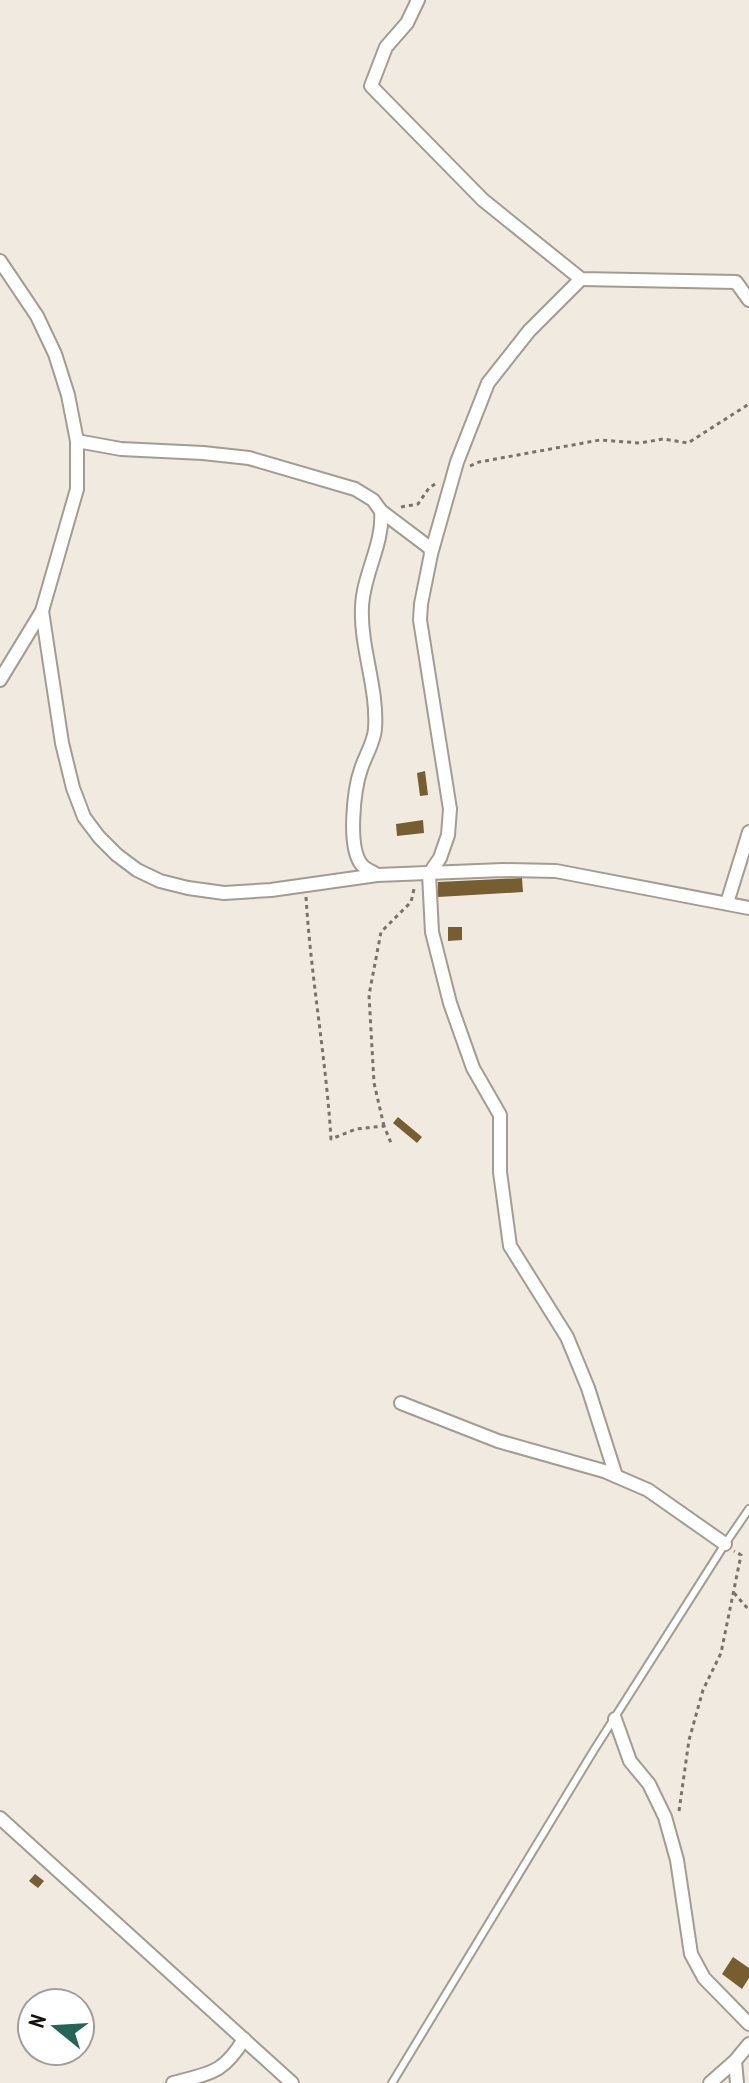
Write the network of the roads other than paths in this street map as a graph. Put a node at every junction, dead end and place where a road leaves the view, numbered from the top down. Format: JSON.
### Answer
{"nodes":[{"id":1,"x":418,"y":0,"type":"edge"},
{"id":2,"x":0,"y":261,"type":"edge"},
{"id":3,"x":581,"y":279,"type":"junction"},
{"id":4,"x":749,"y":300,"type":"edge"},
{"id":5,"x":77,"y":441,"type":"junction"},
{"id":6,"x":381,"y":511,"type":"junction"},
{"id":7,"x":431,"y":554,"type":"junction"},
{"id":8,"x":42,"y":611,"type":"junction"},
{"id":9,"x":0,"y":680,"type":"edge"},
{"id":10,"x":749,"y":832,"type":"edge"},
{"id":11,"x":423,"y":874,"type":"junction"},
{"id":12,"x":377,"y":875,"type":"junction"},
{"id":13,"x":727,"y":903,"type":"junction"},
{"id":14,"x":749,"y":908,"type":"edge"},
{"id":15,"x":401,"y":1403,"type":"dead end"},
{"id":16,"x":616,"y":1476,"type":"junction"},
{"id":17,"x":749,"y":1509,"type":"edge"},
{"id":18,"x":725,"y":1544,"type":"junction"},
{"id":19,"x":615,"y":1719,"type":"junction"},
{"id":20,"x":0,"y":1818,"type":"edge"},
{"id":21,"x":749,"y":2024,"type":"edge"},
{"id":22,"x":244,"y":2039,"type":"junction"},
{"id":23,"x":749,"y":2044,"type":"edge"},
{"id":24,"x":735,"y":2061,"type":"junction"},
{"id":25,"x":173,"y":2083,"type":"edge"},
{"id":26,"x":292,"y":2083,"type":"edge"},
{"id":27,"x":392,"y":2083,"type":"edge"},
{"id":28,"x":710,"y":2083,"type":"edge"},
{"id":29,"x":737,"y":2083,"type":"edge"}],
"edges":[{"from":1,"to":3,"type":"street"},
{"from":2,"to":5,"type":"street"},
{"from":3,"to":4,"type":"street"},
{"from":3,"to":7,"type":"street"},
{"from":5,"to":6,"type":"street"},
{"from":5,"to":8,"type":"street"},
{"from":6,"to":7,"type":"street"},
{"from":6,"to":12,"type":"street"},
{"from":7,"to":11,"type":"street"},
{"from":8,"to":9,"type":"street"},
{"from":8,"to":12,"type":"street"},
{"from":10,"to":13,"type":"street"},
{"from":11,"to":12,"type":"street"},
{"from":11,"to":13,"type":"street"},
{"from":11,"to":16,"type":"street"},
{"from":13,"to":14,"type":"street"},
{"from":15,"to":16,"type":"street"},
{"from":16,"to":18,"type":"street"},
{"from":17,"to":18,"type":"lane"},
{"from":18,"to":19,"type":"lane"},
{"from":19,"to":21,"type":"street"},
{"from":19,"to":27,"type":"lane"},
{"from":20,"to":22,"type":"street"},
{"from":22,"to":25,"type":"street"},
{"from":22,"to":26,"type":"street"},
{"from":23,"to":24,"type":"street"},
{"from":24,"to":28,"type":"street"},
{"from":24,"to":29,"type":"street"}]}
